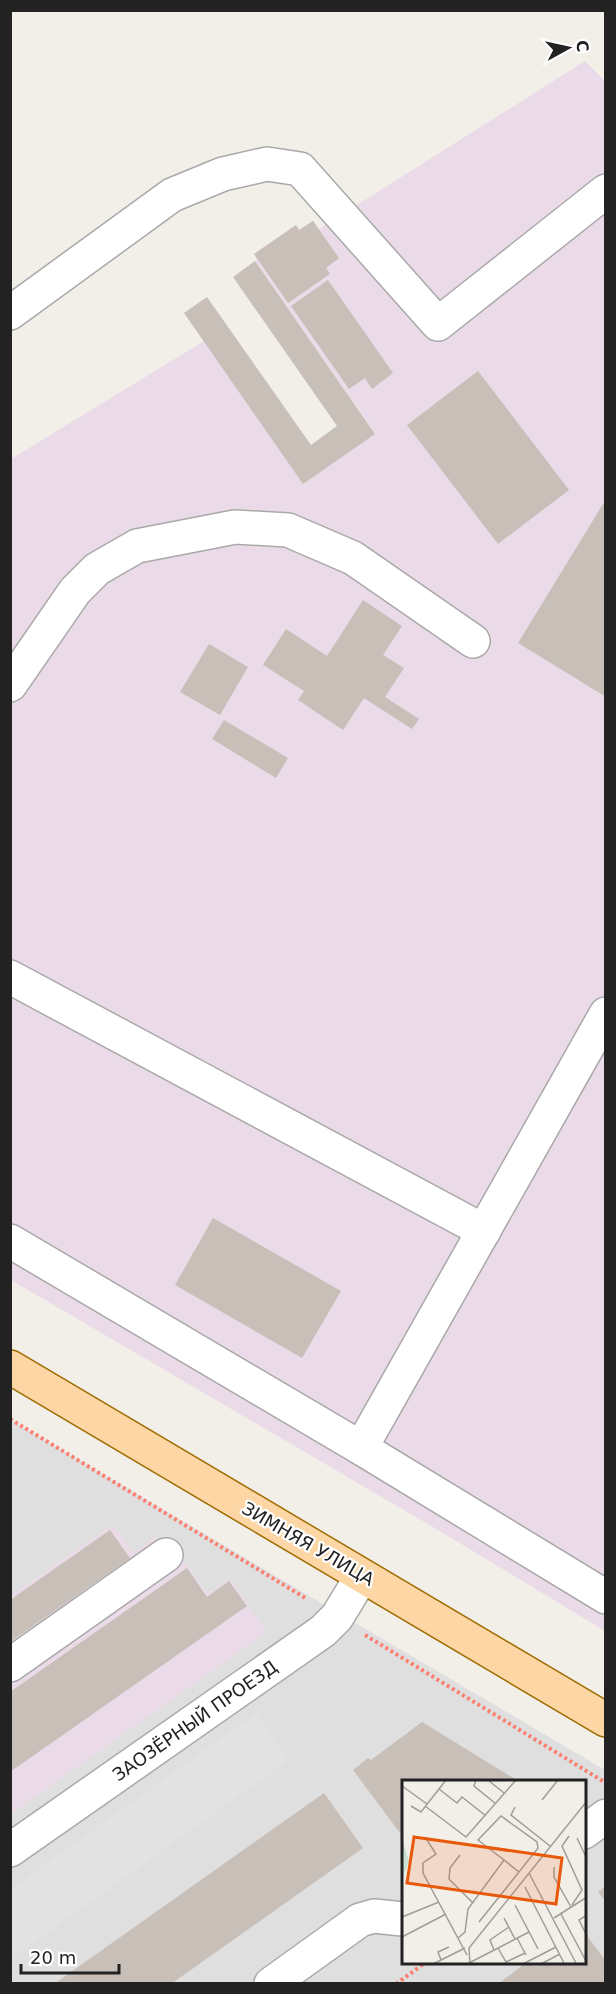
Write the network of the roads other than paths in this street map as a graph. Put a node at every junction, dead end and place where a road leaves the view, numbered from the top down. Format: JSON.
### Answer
{"nodes":[{"id":1,"x":606,"y":191,"type":"edge"},
{"id":2,"x":10,"y":313,"type":"edge"},
{"id":3,"x":473,"y":641,"type":"dead end"},
{"id":4,"x":10,"y":685,"type":"edge"},
{"id":5,"x":10,"y":977,"type":"edge"},
{"id":6,"x":606,"y":1014,"type":"edge"},
{"id":7,"x":484,"y":1231,"type":"junction"},
{"id":8,"x":10,"y":1241,"type":"edge"},
{"id":9,"x":10,"y":1367,"type":"edge"},
{"id":10,"x":361,"y":1448,"type":"junction"},
{"id":11,"x":166,"y":1555,"type":"dead end"},
{"id":12,"x":363,"y":1576,"type":"junction"},
{"id":13,"x":606,"y":1597,"type":"edge"},
{"id":14,"x":10,"y":1665,"type":"edge"},
{"id":15,"x":606,"y":1720,"type":"edge"},
{"id":16,"x":606,"y":1816,"type":"edge"},
{"id":17,"x":586,"y":1831,"type":"edge"},
{"id":18,"x":10,"y":1851,"type":"edge"},
{"id":19,"x":402,"y":1919,"type":"edge"},
{"id":20,"x":271,"y":1983,"type":"edge"}],
"edges":[{"from":1,"to":2,"type":"street"},
{"from":3,"to":4,"type":"street"},
{"from":5,"to":7,"type":"street"},
{"from":6,"to":7,"type":"street"},
{"from":7,"to":10,"type":"street"},
{"from":8,"to":10,"type":"street"},
{"from":9,"to":12,"type":"main road","name":"ЗИМНЯЯ УЛИЦА"},
{"from":10,"to":13,"type":"street"},
{"from":11,"to":14,"type":"street"},
{"from":12,"to":15,"type":"main road","name":"ЗИМНЯЯ УЛИЦА"},
{"from":12,"to":18,"type":"street","name":"ЗАОЗЁРНЫЙ ПРОЕЗД"},
{"from":16,"to":17,"type":"street"},
{"from":19,"to":20,"type":"street"}]}
